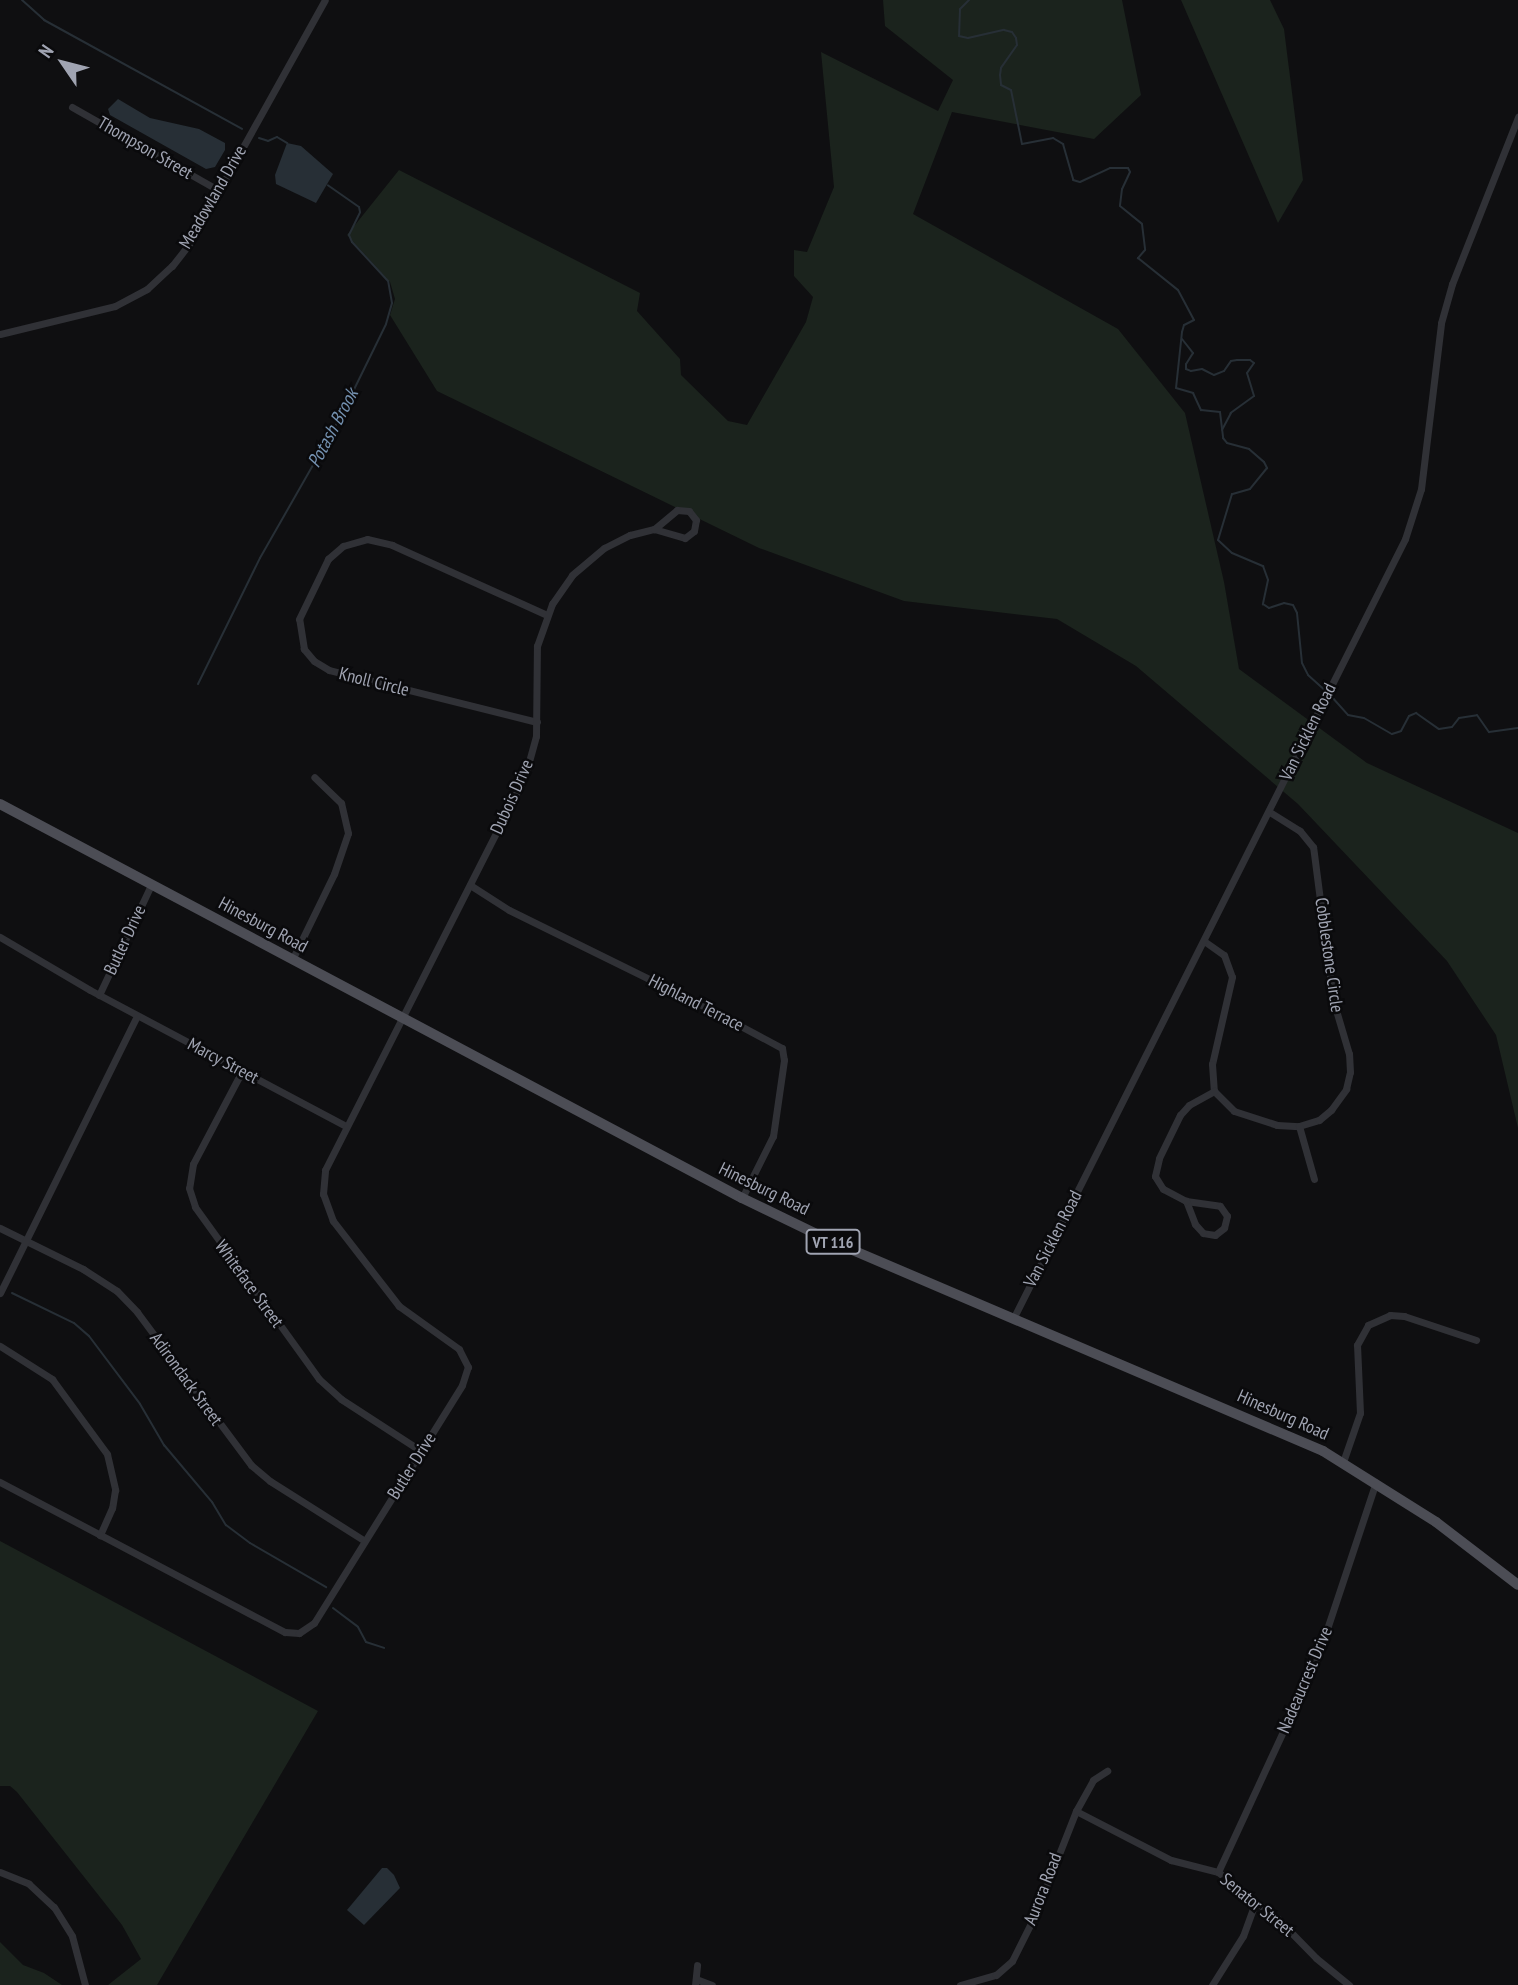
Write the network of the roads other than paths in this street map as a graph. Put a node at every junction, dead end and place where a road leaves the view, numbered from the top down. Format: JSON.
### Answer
{"nodes":[{"id":1,"x":325,"y":0,"type":"edge"},
{"id":2,"x":72,"y":107,"type":"dead end"},
{"id":3,"x":1518,"y":117,"type":"edge"},
{"id":4,"x":218,"y":190,"type":"junction"},
{"id":5,"x":0,"y":334,"type":"edge"},
{"id":6,"x":654,"y":529,"type":"junction"},
{"id":7,"x":547,"y":615,"type":"junction"},
{"id":8,"x":537,"y":722,"type":"junction"},
{"id":9,"x":314,"y":777,"type":"dead end"},
{"id":10,"x":0,"y":804,"type":"edge"},
{"id":11,"x":1270,"y":812,"type":"junction"},
{"id":12,"x":470,"y":884,"type":"junction"},
{"id":13,"x":150,"y":885,"type":"junction"},
{"id":14,"x":0,"y":937,"type":"edge"},
{"id":15,"x":1204,"y":941,"type":"junction"},
{"id":16,"x":292,"y":960,"type":"junction"},
{"id":17,"x":99,"y":995,"type":"junction"},
{"id":18,"x":138,"y":1016,"type":"junction"},
{"id":19,"x":402,"y":1020,"type":"junction"},
{"id":20,"x":242,"y":1071,"type":"junction"},
{"id":21,"x":1214,"y":1091,"type":"junction"},
{"id":22,"x":346,"y":1126,"type":"junction"},
{"id":23,"x":1298,"y":1126,"type":"junction"},
{"id":24,"x":1314,"y":1180,"type":"dead end"},
{"id":25,"x":742,"y":1198,"type":"junction"},
{"id":26,"x":1186,"y":1201,"type":"junction"},
{"id":27,"x":0,"y":1228,"type":"edge"},
{"id":28,"x":26,"y":1241,"type":"junction"},
{"id":29,"x":0,"y":1293,"type":"edge"},
{"id":30,"x":1013,"y":1318,"type":"junction"},
{"id":31,"x":1476,"y":1340,"type":"dead end"},
{"id":32,"x":0,"y":1346,"type":"edge"},
{"id":33,"x":421,"y":1451,"type":"junction"},
{"id":34,"x":1343,"y":1462,"type":"junction"},
{"id":35,"x":0,"y":1482,"type":"edge"},
{"id":36,"x":1376,"y":1482,"type":"junction"},
{"id":37,"x":100,"y":1535,"type":"junction"},
{"id":38,"x":365,"y":1541,"type":"junction"},
{"id":39,"x":1518,"y":1585,"type":"edge"},
{"id":40,"x":1107,"y":1771,"type":"dead end"},
{"id":41,"x":1076,"y":1811,"type":"junction"},
{"id":42,"x":0,"y":1872,"type":"edge"},
{"id":43,"x":1218,"y":1872,"type":"junction"},
{"id":44,"x":1256,"y":1901,"type":"junction"},
{"id":45,"x":697,"y":1965,"type":"dead end"},
{"id":46,"x":695,"y":1982,"type":"edge"},
{"id":47,"x":85,"y":1985,"type":"edge"},
{"id":48,"x":712,"y":1985,"type":"edge"},
{"id":49,"x":960,"y":1985,"type":"edge"},
{"id":50,"x":1212,"y":1985,"type":"edge"},
{"id":51,"x":1349,"y":1985,"type":"edge"}],
"edges":[{"from":1,"to":4,"type":"street","name":"Meadowland Drive"},
{"from":2,"to":4,"type":"street","name":"Thompson Street"},
{"from":3,"to":11,"type":"street","name":"Van Sicklen Road"},
{"from":4,"to":5,"type":"street","name":"Meadowland Drive"},
{"from":6,"to":6,"type":"street","name":"Dubois Drive"},
{"from":6,"to":7,"type":"street","name":"Dubois Drive"},
{"from":7,"to":8,"type":"street","name":"Dubois Drive"},
{"from":7,"to":8,"type":"street","name":"Knoll Circle"},
{"from":8,"to":12,"type":"street","name":"Dubois Drive"},
{"from":9,"to":16,"type":"street"},
{"from":10,"to":13,"type":"main road","name":"Hinesburg Road","number":"VT 116"},
{"from":11,"to":15,"type":"street","name":"Van Sicklen Road"},
{"from":11,"to":23,"type":"street","name":"Cobblestone Circle"},
{"from":12,"to":19,"type":"street","name":"Dubois Drive"},
{"from":12,"to":25,"type":"street","name":"Highland Terrace"},
{"from":13,"to":16,"type":"main road","name":"Hinesburg Road","number":"VT 116"},
{"from":13,"to":17,"type":"street","name":"Butler Drive"},
{"from":14,"to":17,"type":"street","name":"Marcy Street"},
{"from":15,"to":21,"type":"street"},
{"from":15,"to":30,"type":"street","name":"Van Sicklen Road"},
{"from":16,"to":19,"type":"main road","name":"Hinesburg Road","number":"VT 116"},
{"from":17,"to":18,"type":"street","name":"Marcy Street"},
{"from":18,"to":20,"type":"street","name":"Marcy Street"},
{"from":18,"to":28,"type":"street"},
{"from":19,"to":22,"type":"street","name":"Butler Drive"},
{"from":19,"to":25,"type":"main road","name":"Hinesburg Road","number":"VT 116"},
{"from":20,"to":22,"type":"street","name":"Marcy Street"},
{"from":20,"to":33,"type":"street","name":"Whiteface Street"},
{"from":21,"to":23,"type":"street"},
{"from":21,"to":26,"type":"street"},
{"from":22,"to":33,"type":"street","name":"Butler Drive"},
{"from":23,"to":24,"type":"street"},
{"from":25,"to":30,"type":"main road","name":"Hinesburg Road","number":"VT 116"},
{"from":26,"to":26,"type":"street"},
{"from":27,"to":28,"type":"street","name":"Adirondack Street"},
{"from":28,"to":29,"type":"street"},
{"from":28,"to":38,"type":"street","name":"Adirondack Street"},
{"from":30,"to":34,"type":"main road","name":"Hinesburg Road","number":"VT 116"},
{"from":31,"to":34,"type":"street"},
{"from":32,"to":37,"type":"street"},
{"from":33,"to":38,"type":"street","name":"Butler Drive"},
{"from":34,"to":36,"type":"main road","name":"Hinesburg Road","number":"VT 116"},
{"from":35,"to":37,"type":"street","name":"Butler Drive"},
{"from":36,"to":39,"type":"main road","name":"Hinesburg Road","number":"VT 116"},
{"from":36,"to":43,"type":"street","name":"Nadeaucrest Drive"},
{"from":37,"to":38,"type":"street","name":"Butler Drive"},
{"from":40,"to":41,"type":"street","name":"Aurora Road"},
{"from":41,"to":43,"type":"street","name":"Senator Street"},
{"from":41,"to":49,"type":"street","name":"Aurora Road"},
{"from":42,"to":47,"type":"street"},
{"from":43,"to":44,"type":"street","name":"Senator Street"},
{"from":44,"to":50,"type":"street"},
{"from":44,"to":51,"type":"street","name":"Senator Street"},
{"from":45,"to":46,"type":"street"},
{"from":46,"to":48,"type":"street"}]}
